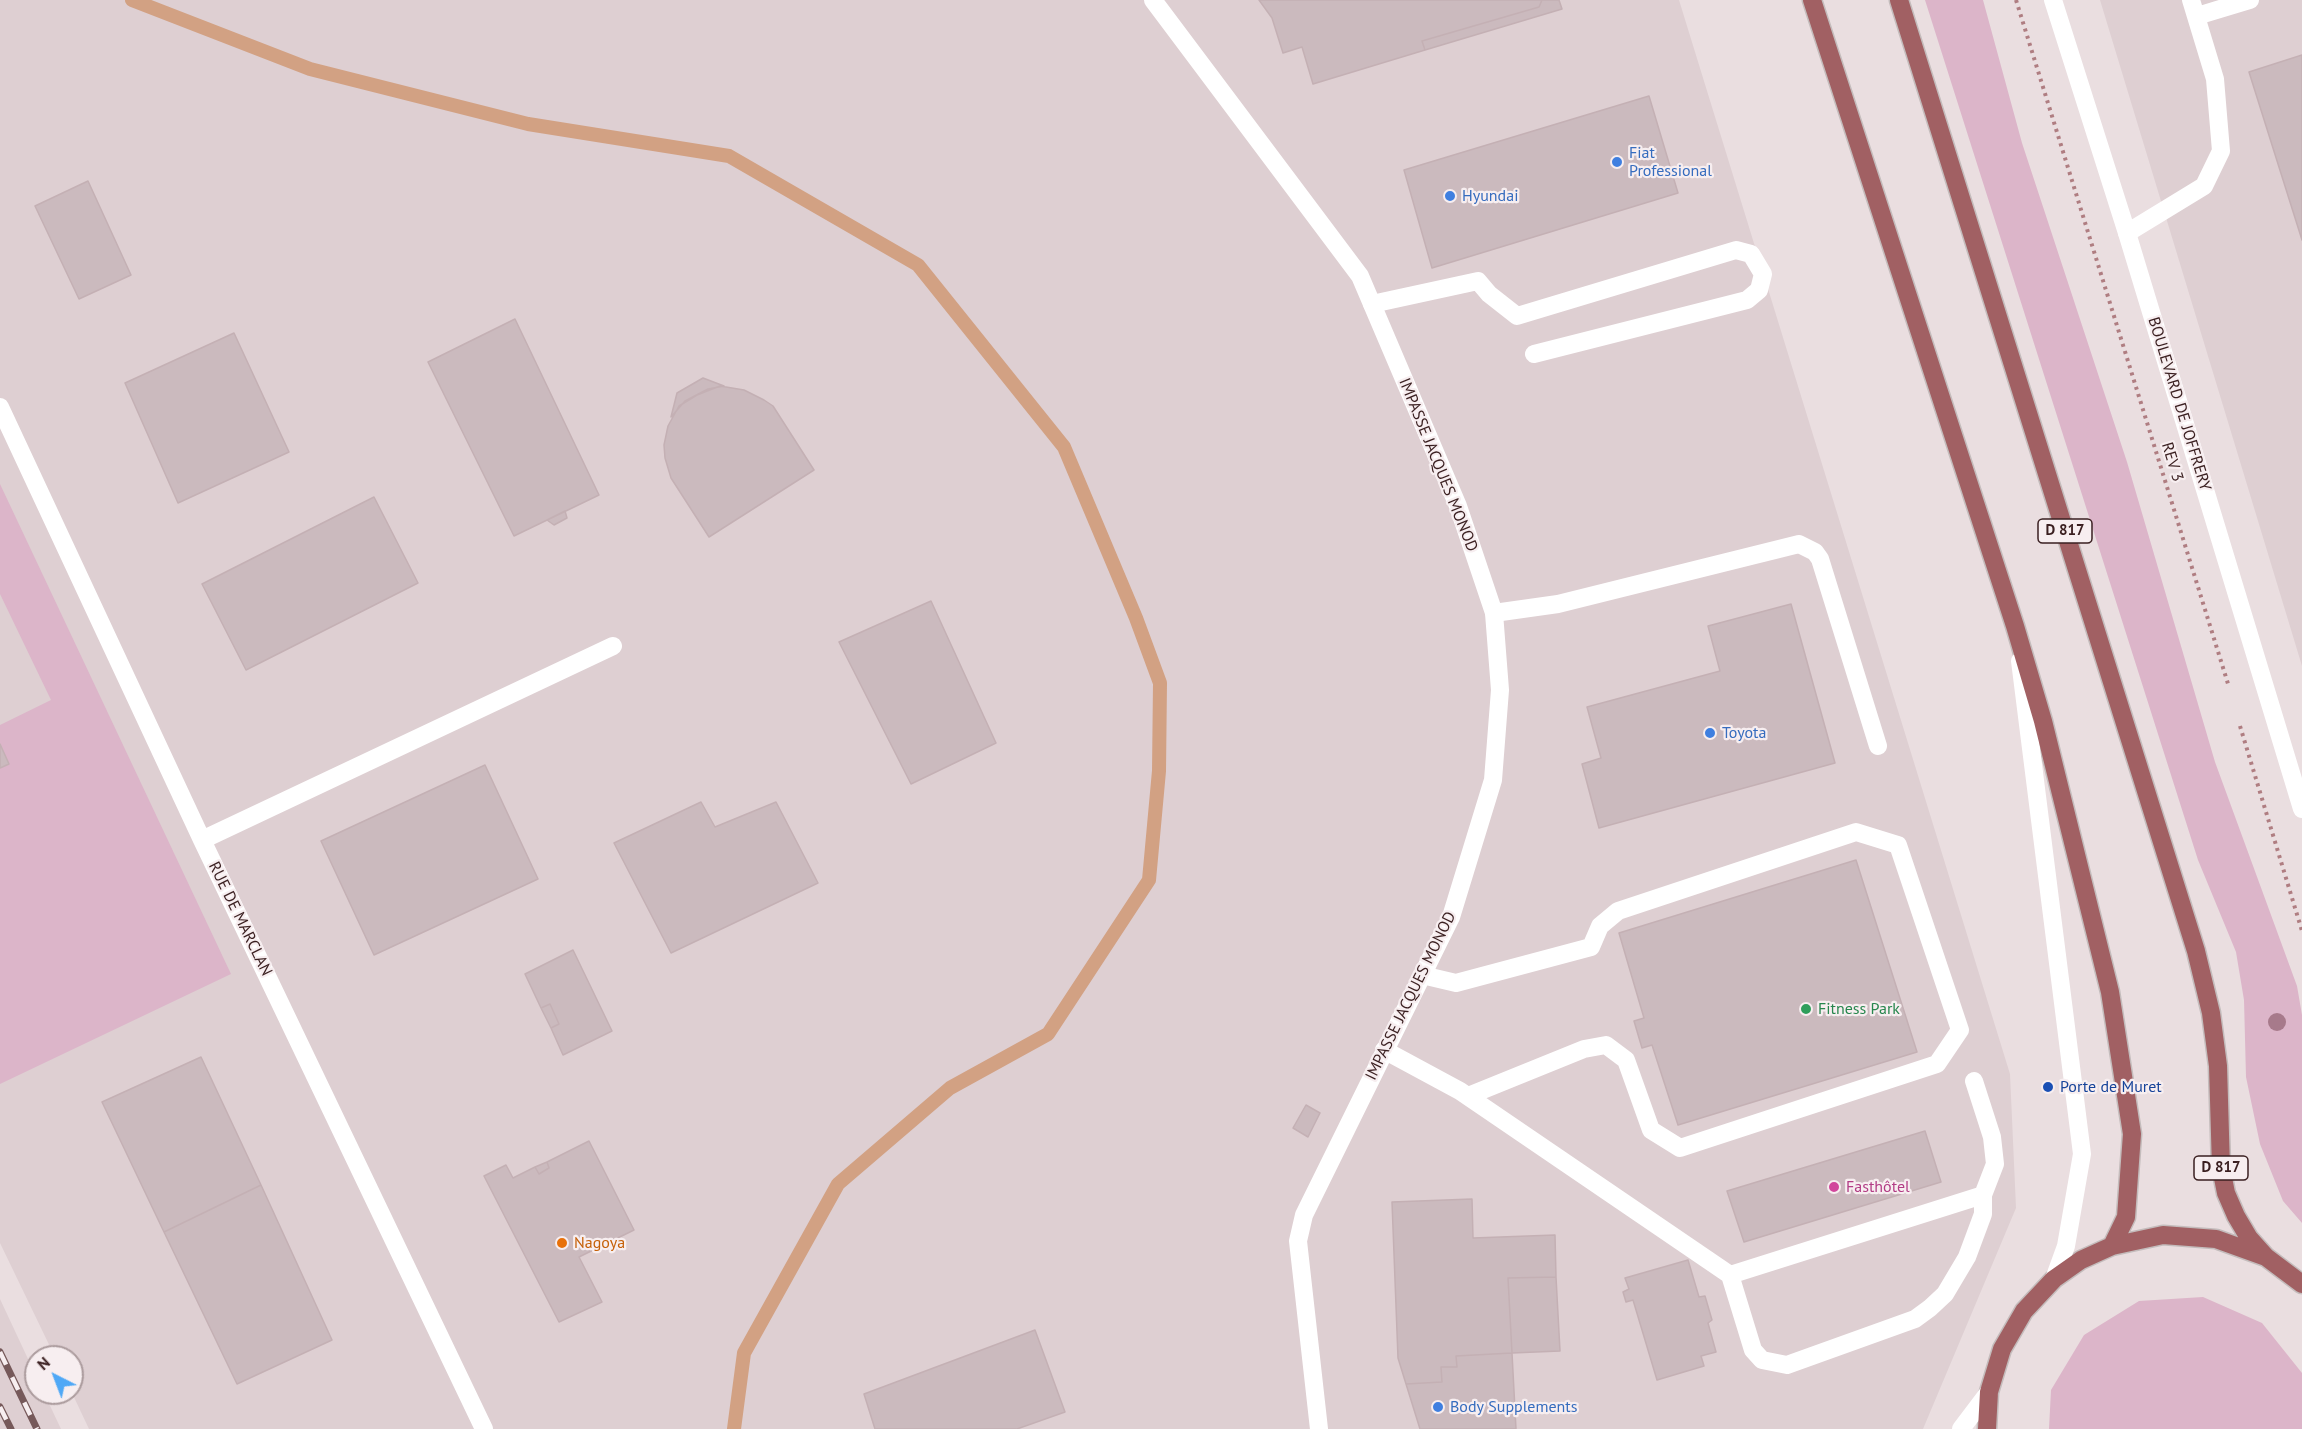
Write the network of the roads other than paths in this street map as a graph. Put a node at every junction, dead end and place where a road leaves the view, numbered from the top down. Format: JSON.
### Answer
{"nodes":[{"id":1,"x":1153,"y":0,"type":"edge"},
{"id":2,"x":1812,"y":0,"type":"edge"},
{"id":3,"x":1899,"y":0,"type":"edge"},
{"id":4,"x":2053,"y":0,"type":"edge"},
{"id":5,"x":2250,"y":0,"type":"edge"},
{"id":6,"x":2194,"y":8,"type":"edge"},
{"id":7,"x":2127,"y":233,"type":"junction"},
{"id":8,"x":1372,"y":304,"type":"junction"},
{"id":9,"x":1534,"y":354,"type":"dead end"},
{"id":10,"x":0,"y":407,"type":"edge"},
{"id":11,"x":1494,"y":613,"type":"junction"},
{"id":12,"x":2015,"y":627,"type":"junction"},
{"id":13,"x":613,"y":646,"type":"dead end"},
{"id":14,"x":1878,"y":746,"type":"dead end"},
{"id":15,"x":2302,"y":809,"type":"edge"},
{"id":16,"x":202,"y":840,"type":"junction"},
{"id":17,"x":1422,"y":975,"type":"junction"},
{"id":18,"x":1384,"y":1050,"type":"junction"},
{"id":19,"x":1974,"y":1082,"type":"dead end"},
{"id":20,"x":1468,"y":1096,"type":"junction"},
{"id":21,"x":1983,"y":1196,"type":"junction"},
{"id":22,"x":2112,"y":1246,"type":"junction"},
{"id":23,"x":2266,"y":1257,"type":"junction"},
{"id":24,"x":1730,"y":1275,"type":"junction"},
{"id":25,"x":2054,"y":1279,"type":"junction"},
{"id":26,"x":2302,"y":1284,"type":"edge"},
{"id":27,"x":1989,"y":1392,"type":"junction"},
{"id":28,"x":484,"y":1429,"type":"edge"},
{"id":29,"x":1319,"y":1429,"type":"edge"},
{"id":30,"x":1961,"y":1429,"type":"edge"},
{"id":31,"x":1987,"y":1429,"type":"edge"}],
"edges":[{"from":1,"to":8,"type":"street","name":"IMPASSE JACQUES MONOD"},
{"from":2,"to":12,"type":"main road"},
{"from":3,"to":23,"type":"main road","number":"D 817"},
{"from":4,"to":7,"type":"street","name":"BOULEVARD DE JOFFRERY"},
{"from":5,"to":6,"type":"street"},
{"from":6,"to":7,"type":"street"},
{"from":7,"to":15,"type":"street","name":"BOULEVARD DE JOFFRERY"},
{"from":8,"to":9,"type":"street"},
{"from":8,"to":11,"type":"street","name":"IMPASSE JACQUES MONOD"},
{"from":10,"to":16,"type":"street","name":"RUE DE MARCLAN"},
{"from":11,"to":14,"type":"street"},
{"from":11,"to":17,"type":"street","name":"IMPASSE JACQUES MONOD"},
{"from":12,"to":22,"type":"main road"},
{"from":12,"to":25,"type":"street"},
{"from":13,"to":16,"type":"street"},
{"from":16,"to":28,"type":"street","name":"RUE DE MARCLAN"},
{"from":17,"to":18,"type":"street","name":"IMPASSE JACQUES MONOD"},
{"from":17,"to":20,"type":"street"},
{"from":18,"to":20,"type":"street"},
{"from":18,"to":29,"type":"street","name":"IMPASSE JACQUES MONOD"},
{"from":19,"to":21,"type":"street"},
{"from":20,"to":24,"type":"street"},
{"from":21,"to":24,"type":"street"},
{"from":21,"to":24,"type":"street"},
{"from":22,"to":23,"type":"main road"},
{"from":22,"to":25,"type":"main road"},
{"from":23,"to":26,"type":"main road"},
{"from":25,"to":27,"type":"main road"},
{"from":27,"to":30,"type":"street"},
{"from":27,"to":31,"type":"main road"}]}
